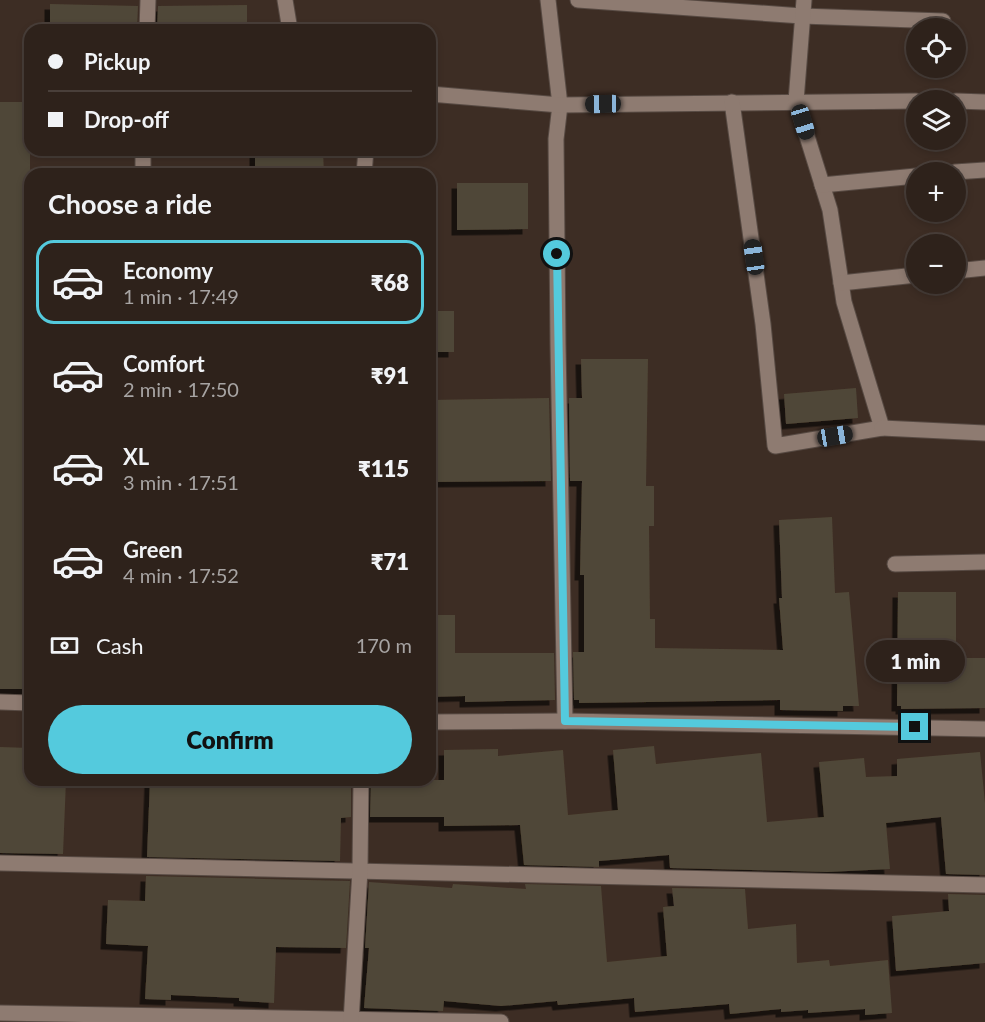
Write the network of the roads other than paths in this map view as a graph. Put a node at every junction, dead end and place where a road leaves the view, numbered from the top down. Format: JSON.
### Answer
{"nodes":[{"id":1,"x":148,"y":0,"type":"edge"},
{"id":2,"x":285,"y":0,"type":"edge"},
{"id":3,"x":549,"y":0,"type":"edge"},
{"id":4,"x":578,"y":0,"type":"edge"},
{"id":5,"x":804,"y":0,"type":"edge"},
{"id":6,"x":801,"y":16,"type":"junction"},
{"id":7,"x":906,"y":20,"type":"edge"},
{"id":8,"x":147,"y":24,"type":"edge"},
{"id":9,"x":289,"y":24,"type":"edge"},
{"id":10,"x":436,"y":95,"type":"edge"},
{"id":11,"x":796,"y":101,"type":"junction"},
{"id":12,"x":906,"y":101,"type":"edge"},
{"id":13,"x":966,"y":101,"type":"edge"},
{"id":14,"x":732,"y":102,"type":"junction"},
{"id":15,"x":985,"y":102,"type":"edge"},
{"id":16,"x":560,"y":105,"type":"junction"},
{"id":17,"x":985,"y":170,"type":"edge"},
{"id":18,"x":966,"y":171,"type":"edge"},
{"id":19,"x":906,"y":177,"type":"edge"},
{"id":20,"x":822,"y":185,"type":"junction"},
{"id":21,"x":985,"y":268,"type":"edge"},
{"id":22,"x":966,"y":270,"type":"edge"},
{"id":23,"x":906,"y":276,"type":"edge"},
{"id":24,"x":841,"y":283,"type":"junction"},
{"id":25,"x":882,"y":428,"type":"junction"},
{"id":26,"x":985,"y":433,"type":"edge"},
{"id":27,"x":985,"y":562,"type":"edge"},
{"id":28,"x":896,"y":564,"type":"dead end"},
{"id":29,"x":0,"y":702,"type":"edge"},
{"id":30,"x":24,"y":703,"type":"edge"},
{"id":31,"x":565,"y":721,"type":"junction"},
{"id":32,"x":436,"y":722,"type":"edge"},
{"id":33,"x":985,"y":729,"type":"edge"},
{"id":34,"x":361,"y":786,"type":"edge"},
{"id":35,"x":0,"y":863,"type":"edge"},
{"id":36,"x":360,"y":870,"type":"junction"},
{"id":37,"x":985,"y":885,"type":"edge"},
{"id":38,"x":0,"y":1013,"type":"edge"},
{"id":39,"x":352,"y":1021,"type":"edge"},
{"id":40,"x":501,"y":1022,"type":"edge"}],
"edges":[{"from":1,"to":8,"type":"street"},
{"from":2,"to":9,"type":"street"},
{"from":3,"to":16,"type":"street"},
{"from":4,"to":6,"type":"street"},
{"from":5,"to":6,"type":"street"},
{"from":6,"to":7,"type":"street"},
{"from":6,"to":11,"type":"street"},
{"from":10,"to":16,"type":"street"},
{"from":11,"to":12,"type":"street"},
{"from":11,"to":14,"type":"street"},
{"from":11,"to":20,"type":"street"},
{"from":13,"to":15,"type":"street"},
{"from":14,"to":16,"type":"street"},
{"from":14,"to":25,"type":"street"},
{"from":16,"to":31,"type":"street"},
{"from":17,"to":18,"type":"street"},
{"from":19,"to":20,"type":"street"},
{"from":20,"to":24,"type":"street"},
{"from":21,"to":22,"type":"street"},
{"from":23,"to":24,"type":"street"},
{"from":24,"to":25,"type":"street"},
{"from":25,"to":26,"type":"street"},
{"from":27,"to":28,"type":"street"},
{"from":29,"to":30,"type":"street"},
{"from":31,"to":32,"type":"street"},
{"from":31,"to":33,"type":"street"},
{"from":34,"to":36,"type":"street"},
{"from":35,"to":36,"type":"street"},
{"from":36,"to":37,"type":"street"},
{"from":36,"to":39,"type":"street"},
{"from":38,"to":39,"type":"street"},
{"from":39,"to":40,"type":"street"}]}
